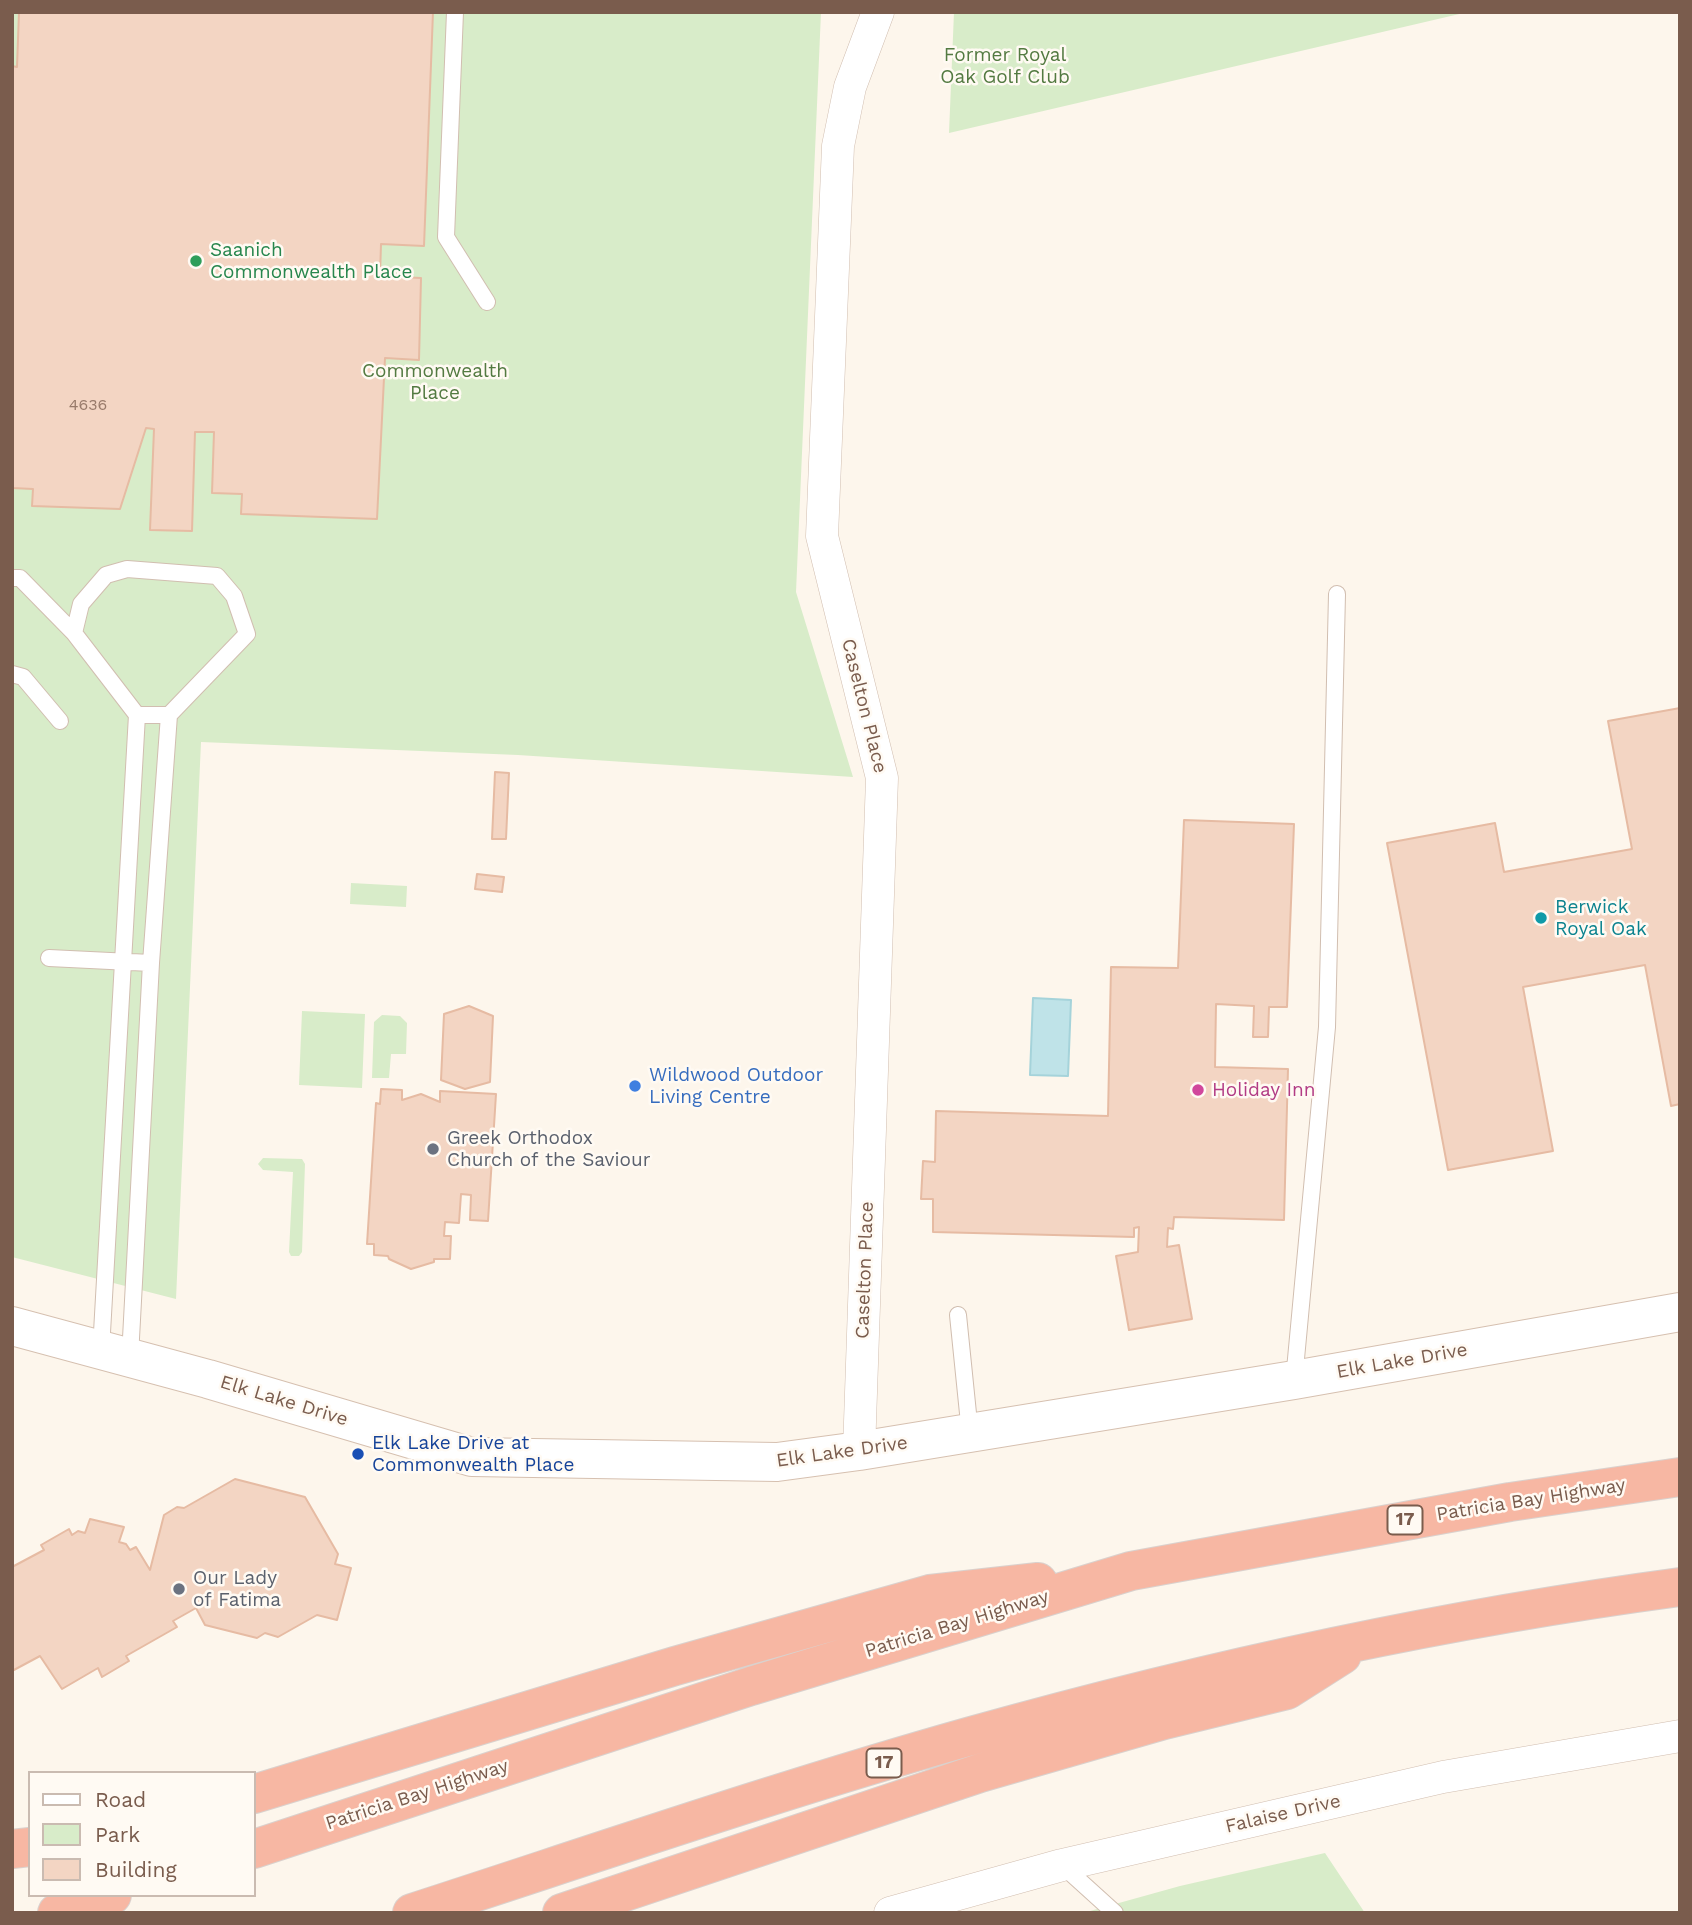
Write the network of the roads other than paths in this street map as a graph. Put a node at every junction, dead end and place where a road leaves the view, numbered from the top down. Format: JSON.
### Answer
{"nodes":[{"id":1,"x":456,"y":12,"type":"edge"},
{"id":2,"x":878,"y":12,"type":"edge"},
{"id":3,"x":486,"y":302,"type":"dead end"},
{"id":4,"x":12,"y":578,"type":"edge"},
{"id":5,"x":1337,"y":594,"type":"dead end"},
{"id":6,"x":74,"y":633,"type":"junction"},
{"id":7,"x":12,"y":674,"type":"edge"},
{"id":8,"x":137,"y":715,"type":"junction"},
{"id":9,"x":169,"y":715,"type":"junction"},
{"id":10,"x":60,"y":721,"type":"dead end"},
{"id":11,"x":49,"y":958,"type":"dead end"},
{"id":12,"x":123,"y":962,"type":"junction"},
{"id":13,"x":151,"y":963,"type":"junction"},
{"id":14,"x":1680,"y":1312,"type":"edge"},
{"id":15,"x":958,"y":1314,"type":"dead end"},
{"id":16,"x":12,"y":1326,"type":"edge"},
{"id":17,"x":116,"y":1354,"type":"junction"},
{"id":18,"x":1294,"y":1380,"type":"junction"},
{"id":19,"x":970,"y":1433,"type":"junction"},
{"id":20,"x":859,"y":1451,"type":"junction"},
{"id":21,"x":1680,"y":1477,"type":"edge"},
{"id":22,"x":1131,"y":1571,"type":"junction"},
{"id":23,"x":1680,"y":1587,"type":"edge"},
{"id":24,"x":1363,"y":1641,"type":"junction"},
{"id":25,"x":1680,"y":1736,"type":"edge"},
{"id":26,"x":256,"y":1793,"type":"edge"},
{"id":27,"x":256,"y":1848,"type":"edge"},
{"id":28,"x":1062,"y":1865,"type":"junction"},
{"id":29,"x":106,"y":1897,"type":"edge"},
{"id":30,"x":57,"y":1913,"type":"edge"},
{"id":31,"x":411,"y":1913,"type":"edge"},
{"id":32,"x":562,"y":1913,"type":"edge"},
{"id":33,"x":890,"y":1913,"type":"edge"},
{"id":34,"x":1115,"y":1913,"type":"edge"}],
"edges":[{"from":1,"to":3,"type":"lane"},
{"from":2,"to":20,"type":"street","name":"Caselton Place"},
{"from":4,"to":6,"type":"lane"},
{"from":5,"to":18,"type":"lane"},
{"from":6,"to":8,"type":"lane"},
{"from":6,"to":9,"type":"lane"},
{"from":7,"to":10,"type":"lane"},
{"from":8,"to":9,"type":"lane"},
{"from":8,"to":12,"type":"lane"},
{"from":9,"to":13,"type":"lane"},
{"from":11,"to":12,"type":"lane"},
{"from":12,"to":13,"type":"lane"},
{"from":12,"to":17,"type":"lane"},
{"from":13,"to":17,"type":"lane"},
{"from":14,"to":18,"type":"street","name":"Elk Lake Drive"},
{"from":15,"to":19,"type":"lane"},
{"from":16,"to":17,"type":"street","name":"Elk Lake Drive"},
{"from":17,"to":20,"type":"street","name":"Elk Lake Drive"},
{"from":18,"to":19,"type":"street","name":"Elk Lake Drive"},
{"from":19,"to":20,"type":"street","name":"Elk Lake Drive"},
{"from":21,"to":22,"type":"highway","name":"Patricia Bay Highway","number":"17"},
{"from":22,"to":26,"type":"highway"},
{"from":22,"to":27,"type":"highway","name":"Patricia Bay Highway","number":"17"},
{"from":23,"to":24,"type":"highway","number":"17"},
{"from":24,"to":31,"type":"highway","number":"17"},
{"from":24,"to":32,"type":"highway"},
{"from":25,"to":28,"type":"street","name":"Falaise Drive"},
{"from":28,"to":33,"type":"street","name":"Falaise Drive"},
{"from":28,"to":34,"type":"lane"},
{"from":29,"to":30,"type":"highway"}]}
